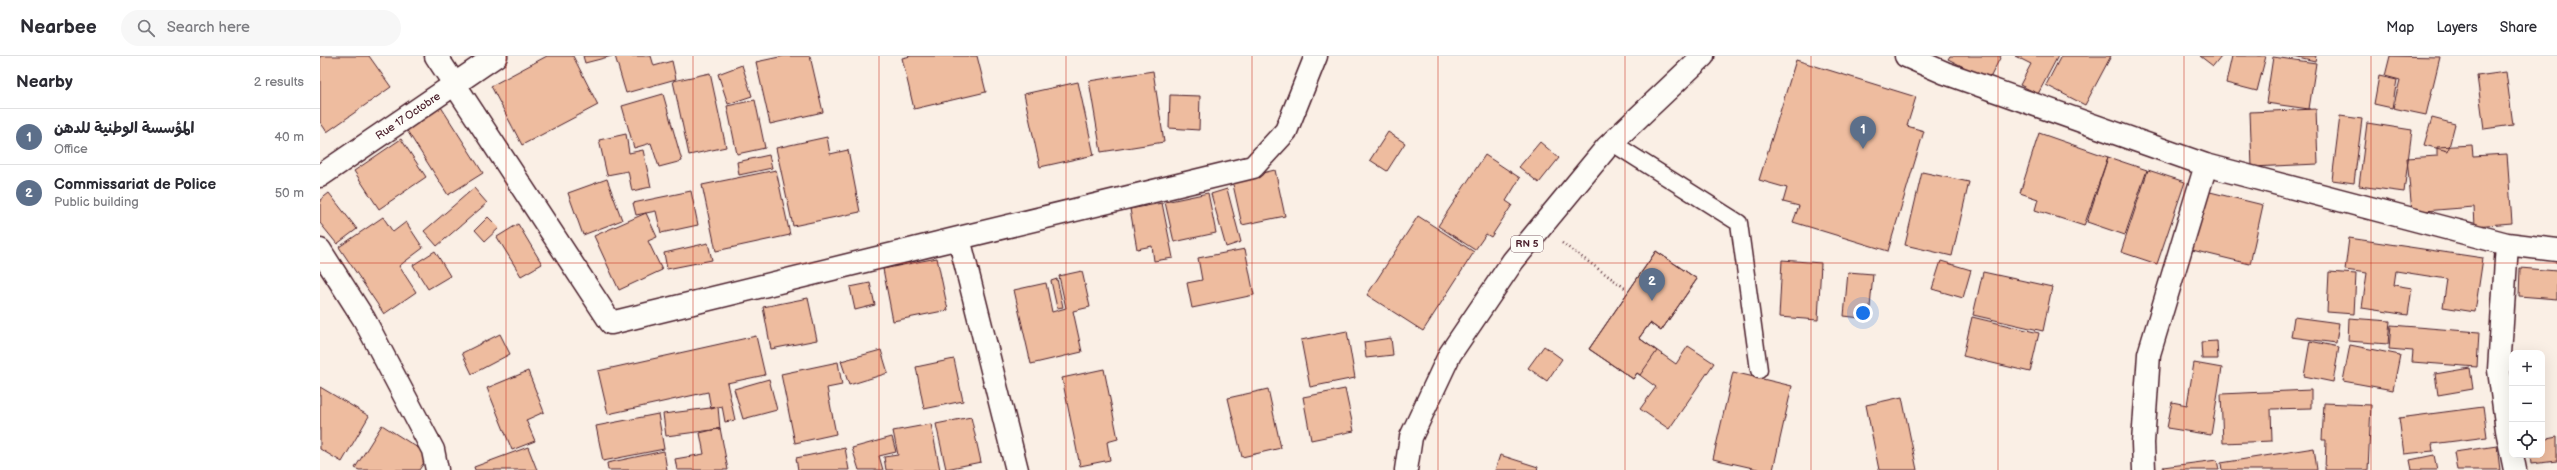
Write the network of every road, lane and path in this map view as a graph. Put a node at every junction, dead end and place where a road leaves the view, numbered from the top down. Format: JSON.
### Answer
{"nodes":[{"id":1,"x":436,"y":56,"type":"edge"},
{"id":2,"x":496,"y":56,"type":"edge"},
{"id":3,"x":1316,"y":56,"type":"edge"},
{"id":4,"x":1703,"y":56,"type":"edge"},
{"id":5,"x":1906,"y":56,"type":"edge"},
{"id":6,"x":454,"y":84,"type":"junction"},
{"id":7,"x":1612,"y":142,"type":"junction"},
{"id":8,"x":2206,"y":165,"type":"junction"},
{"id":9,"x":320,"y":176,"type":"edge"},
{"id":10,"x":1540,"y":228,"type":"junction"},
{"id":11,"x":959,"y":238,"type":"junction"},
{"id":12,"x":2507,"y":244,"type":"junction"},
{"id":13,"x":320,"y":250,"type":"edge"},
{"id":14,"x":2557,"y":250,"type":"edge"},
{"id":15,"x":1625,"y":288,"type":"dead end"},
{"id":16,"x":1759,"y":370,"type":"dead end"},
{"id":17,"x":437,"y":470,"type":"edge"},
{"id":18,"x":1017,"y":470,"type":"edge"},
{"id":19,"x":1406,"y":470,"type":"edge"},
{"id":20,"x":2144,"y":470,"type":"edge"},
{"id":21,"x":2515,"y":470,"type":"edge"}],
"edges":[{"from":1,"to":6,"type":"street"},
{"from":2,"to":6,"type":"street","name":"Rue 17 Octobre"},
{"from":3,"to":11,"type":"street"},
{"from":4,"to":7,"type":"street","number":"RN 5"},
{"from":5,"to":8,"type":"street"},
{"from":6,"to":9,"type":"street","name":"Rue 17 Octobre"},
{"from":6,"to":11,"type":"street"},
{"from":7,"to":10,"type":"street","number":"RN 5"},
{"from":7,"to":16,"type":"lane"},
{"from":8,"to":12,"type":"street"},
{"from":8,"to":20,"type":"street"},
{"from":10,"to":15,"type":"path"},
{"from":10,"to":19,"type":"street","number":"RN 5"},
{"from":11,"to":18,"type":"street"},
{"from":12,"to":14,"type":"street"},
{"from":12,"to":21,"type":"street"},
{"from":13,"to":17,"type":"street"}]}
